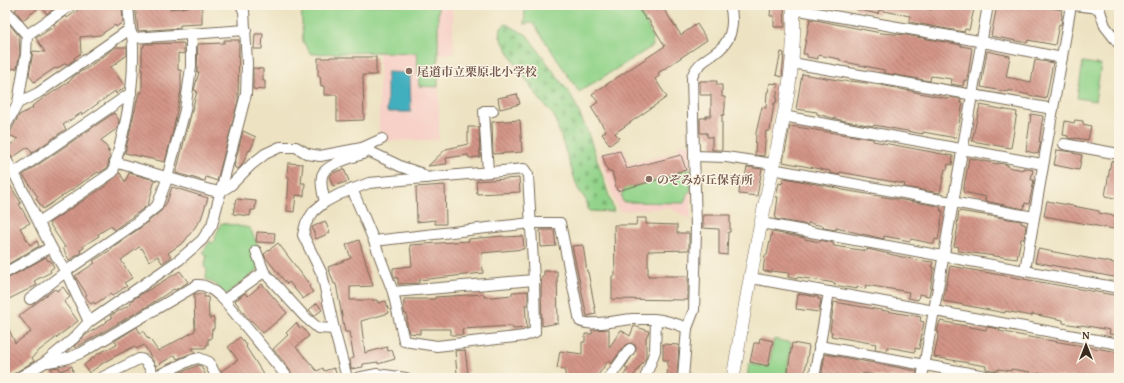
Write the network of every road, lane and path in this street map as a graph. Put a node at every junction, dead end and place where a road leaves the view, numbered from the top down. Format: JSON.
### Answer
{"nodes":[{"id":1,"x":128,"y":5,"type":"edge"},
{"id":2,"x":241,"y":5,"type":"edge"},
{"id":3,"x":730,"y":5,"type":"edge"},
{"id":4,"x":988,"y":5,"type":"edge"},
{"id":5,"x":1071,"y":5,"type":"edge"},
{"id":6,"x":1074,"y":5,"type":"edge"},
{"id":7,"x":69,"y":6,"type":"edge"},
{"id":8,"x":1099,"y":6,"type":"edge"},
{"id":9,"x":793,"y":7,"type":"edge"},
{"id":10,"x":5,"y":9,"type":"edge"},
{"id":11,"x":246,"y":30,"type":"junction"},
{"id":12,"x":131,"y":34,"type":"junction"},
{"id":13,"x":28,"y":35,"type":"junction"},
{"id":14,"x":191,"y":35,"type":"junction"},
{"id":15,"x":982,"y":42,"type":"junction"},
{"id":16,"x":1119,"y":44,"type":"edge"},
{"id":17,"x":1062,"y":58,"type":"junction"},
{"id":18,"x":792,"y":63,"type":"junction"},
{"id":19,"x":131,"y":93,"type":"junction"},
{"id":20,"x":972,"y":95,"type":"junction"},
{"id":21,"x":18,"y":103,"type":"junction"},
{"id":22,"x":1053,"y":109,"type":"junction"},
{"id":23,"x":493,"y":111,"type":"dead end"},
{"id":24,"x":783,"y":116,"type":"junction"},
{"id":25,"x":5,"y":128,"type":"edge"},
{"id":26,"x":382,"y":139,"type":"dead end"},
{"id":27,"x":1064,"y":144,"type":"dead end"},
{"id":28,"x":363,"y":149,"type":"junction"},
{"id":29,"x":963,"y":149,"type":"junction"},
{"id":30,"x":1119,"y":154,"type":"edge"},
{"id":31,"x":694,"y":156,"type":"junction"},
{"id":32,"x":5,"y":160,"type":"edge"},
{"id":33,"x":115,"y":162,"type":"junction"},
{"id":34,"x":1042,"y":164,"type":"junction"},
{"id":35,"x":773,"y":167,"type":"junction"},
{"id":36,"x":488,"y":172,"type":"junction"},
{"id":37,"x":14,"y":173,"type":"junction"},
{"id":38,"x":167,"y":177,"type":"junction"},
{"id":39,"x":427,"y":178,"type":"junction"},
{"id":40,"x":352,"y":189,"type":"junction"},
{"id":41,"x":220,"y":192,"type":"junction"},
{"id":42,"x":325,"y":202,"type":"junction"},
{"id":43,"x":953,"y":202,"type":"junction"},
{"id":44,"x":1034,"y":217,"type":"junction"},
{"id":45,"x":39,"y":222,"type":"junction"},
{"id":46,"x":531,"y":223,"type":"junction"},
{"id":47,"x":760,"y":223,"type":"junction"},
{"id":48,"x":374,"y":241,"type":"junction"},
{"id":49,"x":51,"y":247,"type":"junction"},
{"id":50,"x":256,"y":251,"type":"dead end"},
{"id":51,"x":944,"y":257,"type":"junction"},
{"id":52,"x":1025,"y":270,"type":"junction"},
{"id":53,"x":66,"y":272,"type":"junction"},
{"id":54,"x":264,"y":272,"type":"junction"},
{"id":55,"x":5,"y":273,"type":"edge"},
{"id":56,"x":751,"y":278,"type":"junction"},
{"id":57,"x":534,"y":280,"type":"junction"},
{"id":58,"x":1119,"y":288,"type":"edge"},
{"id":59,"x":393,"y":292,"type":"junction"},
{"id":60,"x":829,"y":292,"type":"junction"},
{"id":61,"x":30,"y":299,"type":"dead end"},
{"id":62,"x":224,"y":300,"type":"junction"},
{"id":63,"x":934,"y":312,"type":"junction"},
{"id":64,"x":656,"y":320,"type":"junction"},
{"id":65,"x":89,"y":322,"type":"junction"},
{"id":66,"x":687,"y":328,"type":"junction"},
{"id":67,"x":334,"y":329,"type":"junction"},
{"id":68,"x":1119,"y":344,"type":"edge"},
{"id":69,"x":820,"y":346,"type":"junction"},
{"id":70,"x":630,"y":349,"type":"dead end"},
{"id":71,"x":121,"y":360,"type":"dead end"},
{"id":72,"x":44,"y":363,"type":"junction"},
{"id":73,"x":925,"y":365,"type":"junction"},
{"id":74,"x":18,"y":378,"type":"edge"},
{"id":75,"x":96,"y":378,"type":"edge"},
{"id":76,"x":101,"y":378,"type":"edge"},
{"id":77,"x":155,"y":378,"type":"edge"},
{"id":78,"x":217,"y":378,"type":"edge"},
{"id":79,"x":288,"y":378,"type":"edge"},
{"id":80,"x":347,"y":378,"type":"edge"},
{"id":81,"x":357,"y":378,"type":"edge"},
{"id":82,"x":406,"y":378,"type":"edge"},
{"id":83,"x":609,"y":378,"type":"edge"},
{"id":84,"x":646,"y":378,"type":"edge"},
{"id":85,"x":683,"y":378,"type":"edge"},
{"id":86,"x":733,"y":378,"type":"edge"},
{"id":87,"x":814,"y":378,"type":"edge"},
{"id":88,"x":922,"y":378,"type":"edge"},
{"id":89,"x":997,"y":378,"type":"edge"}],
"edges":[{"from":1,"to":12,"type":"street"},
{"from":2,"to":11,"type":"street"},
{"from":3,"to":31,"type":"street"},
{"from":4,"to":15,"type":"street"},
{"from":5,"to":17,"type":"street"},
{"from":6,"to":8,"type":"street"},
{"from":7,"to":13,"type":"street"},
{"from":8,"to":16,"type":"street"},
{"from":9,"to":15,"type":"street"},
{"from":9,"to":18,"type":"street"},
{"from":10,"to":13,"type":"street"},
{"from":11,"to":14,"type":"street"},
{"from":11,"to":41,"type":"street"},
{"from":12,"to":14,"type":"street"},
{"from":12,"to":19,"type":"street"},
{"from":12,"to":21,"type":"street"},
{"from":13,"to":21,"type":"street"},
{"from":14,"to":38,"type":"street"},
{"from":15,"to":17,"type":"street"},
{"from":15,"to":20,"type":"street"},
{"from":17,"to":22,"type":"street"},
{"from":18,"to":20,"type":"street"},
{"from":18,"to":24,"type":"street"},
{"from":19,"to":33,"type":"street"},
{"from":19,"to":37,"type":"street"},
{"from":20,"to":22,"type":"street"},
{"from":20,"to":29,"type":"street"},
{"from":21,"to":25,"type":"street"},
{"from":22,"to":34,"type":"street"},
{"from":23,"to":36,"type":"street"},
{"from":24,"to":29,"type":"street"},
{"from":24,"to":35,"type":"street"},
{"from":26,"to":28,"type":"street"},
{"from":27,"to":30,"type":"street"},
{"from":28,"to":39,"type":"street"},
{"from":28,"to":41,"type":"street"},
{"from":28,"to":42,"type":"street"},
{"from":29,"to":34,"type":"street"},
{"from":29,"to":43,"type":"street"},
{"from":31,"to":35,"type":"street"},
{"from":31,"to":66,"type":"street"},
{"from":32,"to":37,"type":"street"},
{"from":33,"to":38,"type":"street"},
{"from":33,"to":45,"type":"street"},
{"from":34,"to":44,"type":"street"},
{"from":35,"to":43,"type":"street"},
{"from":35,"to":47,"type":"street"},
{"from":36,"to":39,"type":"street"},
{"from":36,"to":46,"type":"street"},
{"from":37,"to":45,"type":"street"},
{"from":38,"to":41,"type":"street"},
{"from":38,"to":53,"type":"street"},
{"from":39,"to":40,"type":"street"},
{"from":40,"to":42,"type":"street"},
{"from":40,"to":48,"type":"street"},
{"from":41,"to":65,"type":"street"},
{"from":42,"to":67,"type":"street"},
{"from":43,"to":44,"type":"street"},
{"from":43,"to":51,"type":"street"},
{"from":44,"to":52,"type":"street"},
{"from":45,"to":49,"type":"street"},
{"from":46,"to":48,"type":"street"},
{"from":46,"to":57,"type":"street"},
{"from":46,"to":64,"type":"street"},
{"from":47,"to":51,"type":"street"},
{"from":47,"to":56,"type":"street"},
{"from":48,"to":59,"type":"street"},
{"from":49,"to":53,"type":"street"},
{"from":49,"to":55,"type":"street"},
{"from":50,"to":54,"type":"street"},
{"from":51,"to":52,"type":"street"},
{"from":51,"to":63,"type":"street"},
{"from":52,"to":58,"type":"street"},
{"from":53,"to":61,"type":"street"},
{"from":53,"to":65,"type":"street"},
{"from":54,"to":62,"type":"street"},
{"from":54,"to":67,"type":"street"},
{"from":56,"to":60,"type":"street"},
{"from":56,"to":86,"type":"street"},
{"from":57,"to":59,"type":"street"},
{"from":57,"to":59,"type":"street"},
{"from":60,"to":63,"type":"street"},
{"from":60,"to":69,"type":"street"},
{"from":62,"to":72,"type":"street"},
{"from":62,"to":79,"type":"street"},
{"from":63,"to":68,"type":"street"},
{"from":63,"to":73,"type":"street"},
{"from":64,"to":66,"type":"street"},
{"from":64,"to":84,"type":"street"},
{"from":65,"to":72,"type":"street"},
{"from":66,"to":85,"type":"street"},
{"from":67,"to":80,"type":"street"},
{"from":69,"to":73,"type":"street"},
{"from":69,"to":87,"type":"street"},
{"from":70,"to":83,"type":"street"},
{"from":71,"to":75,"type":"street"},
{"from":72,"to":74,"type":"street"},
{"from":73,"to":88,"type":"street"},
{"from":73,"to":89,"type":"street"},
{"from":76,"to":77,"type":"street"},
{"from":77,"to":78,"type":"street"},
{"from":81,"to":82,"type":"street"}]}
